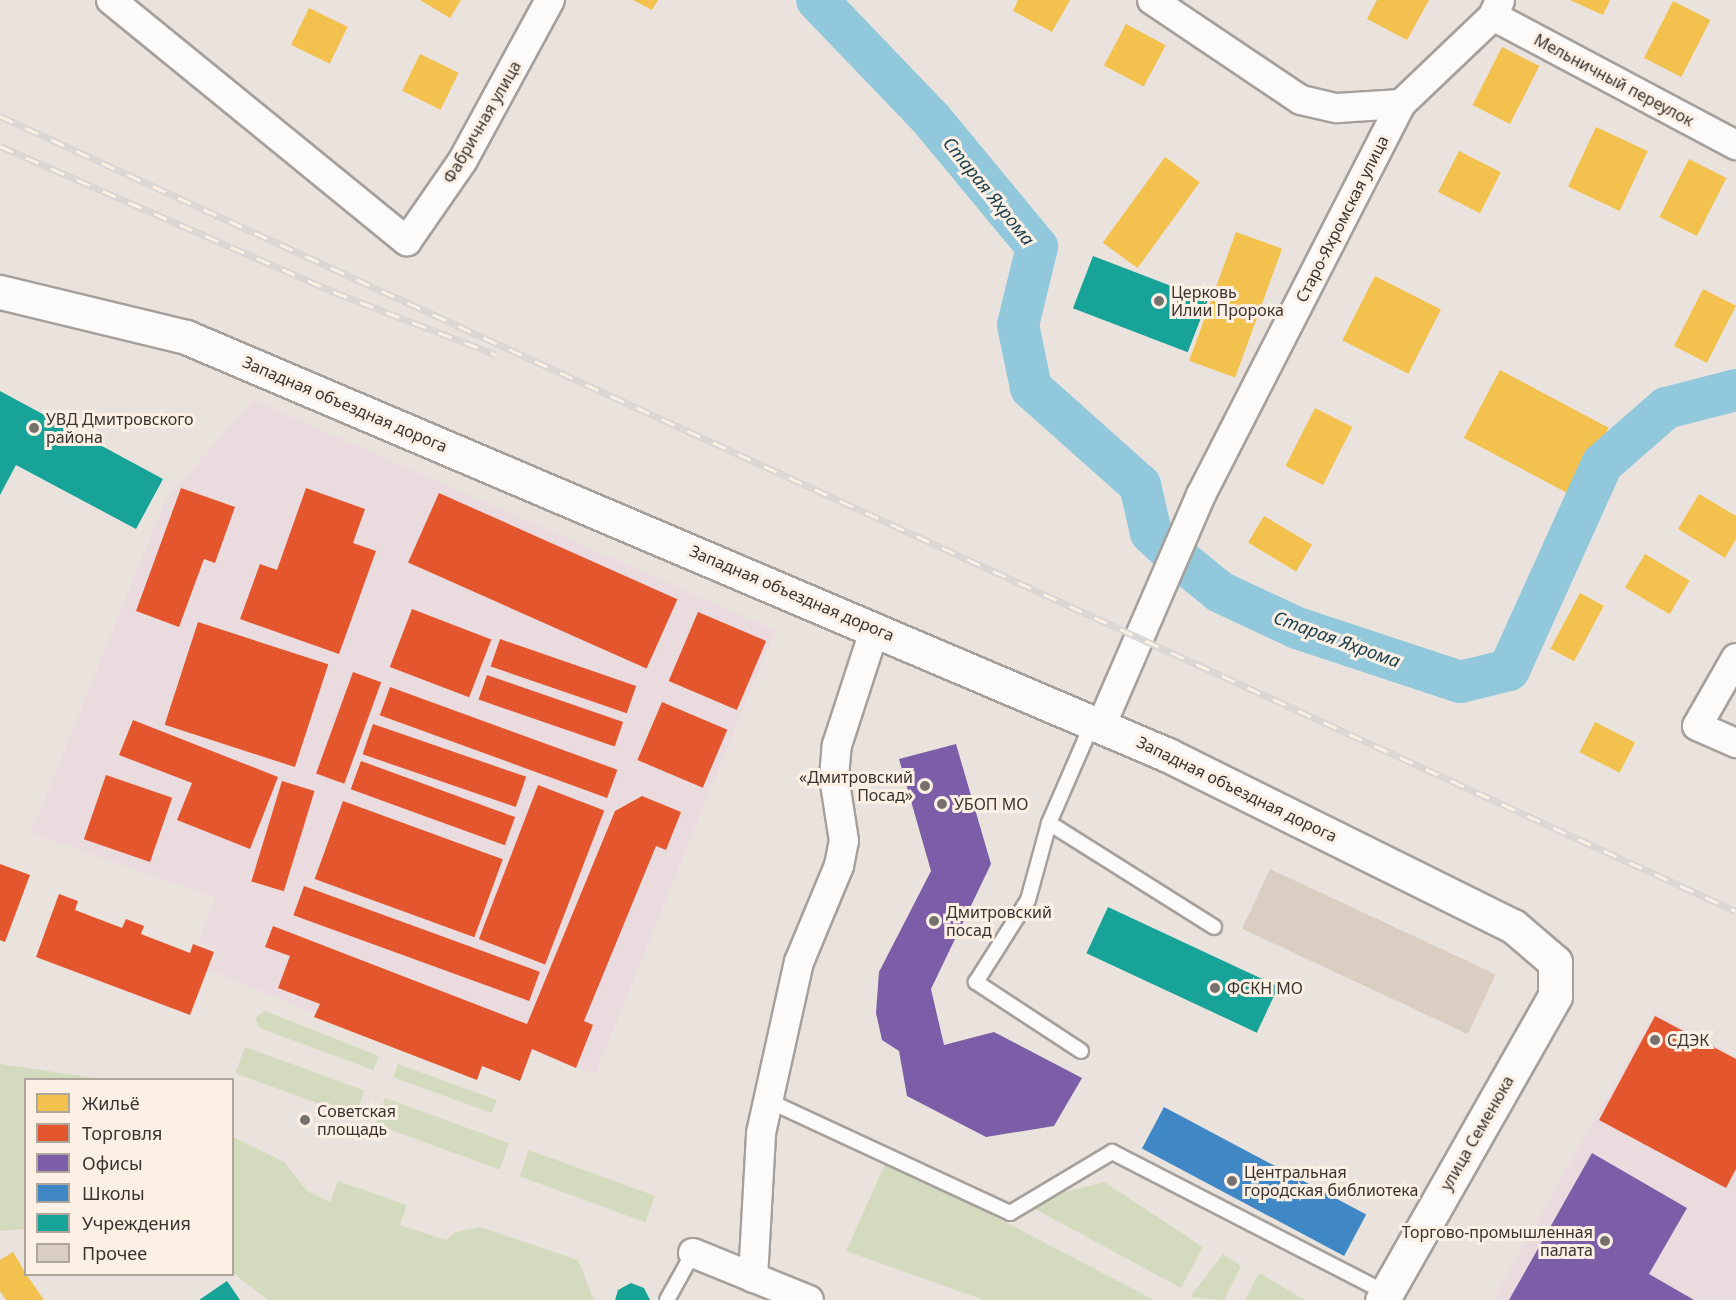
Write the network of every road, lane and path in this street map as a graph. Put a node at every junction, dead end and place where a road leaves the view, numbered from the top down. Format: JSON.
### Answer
{"nodes":[{"id":1,"x":111,"y":0,"type":"edge"},
{"id":2,"x":550,"y":0,"type":"edge"},
{"id":3,"x":1152,"y":0,"type":"edge"},
{"id":4,"x":1497,"y":8,"type":"edge"},
{"id":5,"x":1401,"y":104,"type":"junction"},
{"id":6,"x":1736,"y":145,"type":"edge"},
{"id":7,"x":0,"y":292,"type":"edge"},
{"id":8,"x":875,"y":628,"type":"junction"},
{"id":9,"x":1736,"y":658,"type":"edge"},
{"id":10,"x":1097,"y":724,"type":"junction"},
{"id":11,"x":1736,"y":743,"type":"edge"},
{"id":12,"x":1049,"y":823,"type":"junction"},
{"id":13,"x":1214,"y":927,"type":"dead end"},
{"id":14,"x":1555,"y":962,"type":"joint"},
{"id":15,"x":1082,"y":1051,"type":"dead end"},
{"id":16,"x":768,"y":1101,"type":"junction"},
{"id":17,"x":693,"y":1253,"type":"joint"},
{"id":18,"x":753,"y":1278,"type":"junction"},
{"id":19,"x":1384,"y":1296,"type":"edge"},
{"id":20,"x":666,"y":1300,"type":"edge"},
{"id":21,"x":809,"y":1300,"type":"edge"}],
"edges":[{"from":1,"to":2,"type":"street","name":"Фабричная улица"},
{"from":3,"to":5,"type":"street"},
{"from":4,"to":5,"type":"street","name":"Старо-Яхромская улица"},
{"from":4,"to":6,"type":"street","name":"Мельничный переулок"},
{"from":5,"to":10,"type":"street","name":"Старо-Яхромская улица"},
{"from":7,"to":8,"type":"main road","name":"Западная объездная дорога"},
{"from":8,"to":10,"type":"main road","name":"Западная объездная дорога"},
{"from":8,"to":16,"type":"street"},
{"from":9,"to":11,"type":"street"},
{"from":10,"to":12,"type":"lane"},
{"from":10,"to":14,"type":"main road","name":"Западная объездная дорога"},
{"from":12,"to":13,"type":"lane"},
{"from":12,"to":15,"type":"lane"},
{"from":14,"to":19,"type":"main road","name":"улица Семенюка"},
{"from":16,"to":18,"type":"street"},
{"from":16,"to":19,"type":"lane"},
{"from":17,"to":18,"type":"street"},
{"from":17,"to":20,"type":"lane"},
{"from":18,"to":21,"type":"street"}]}
